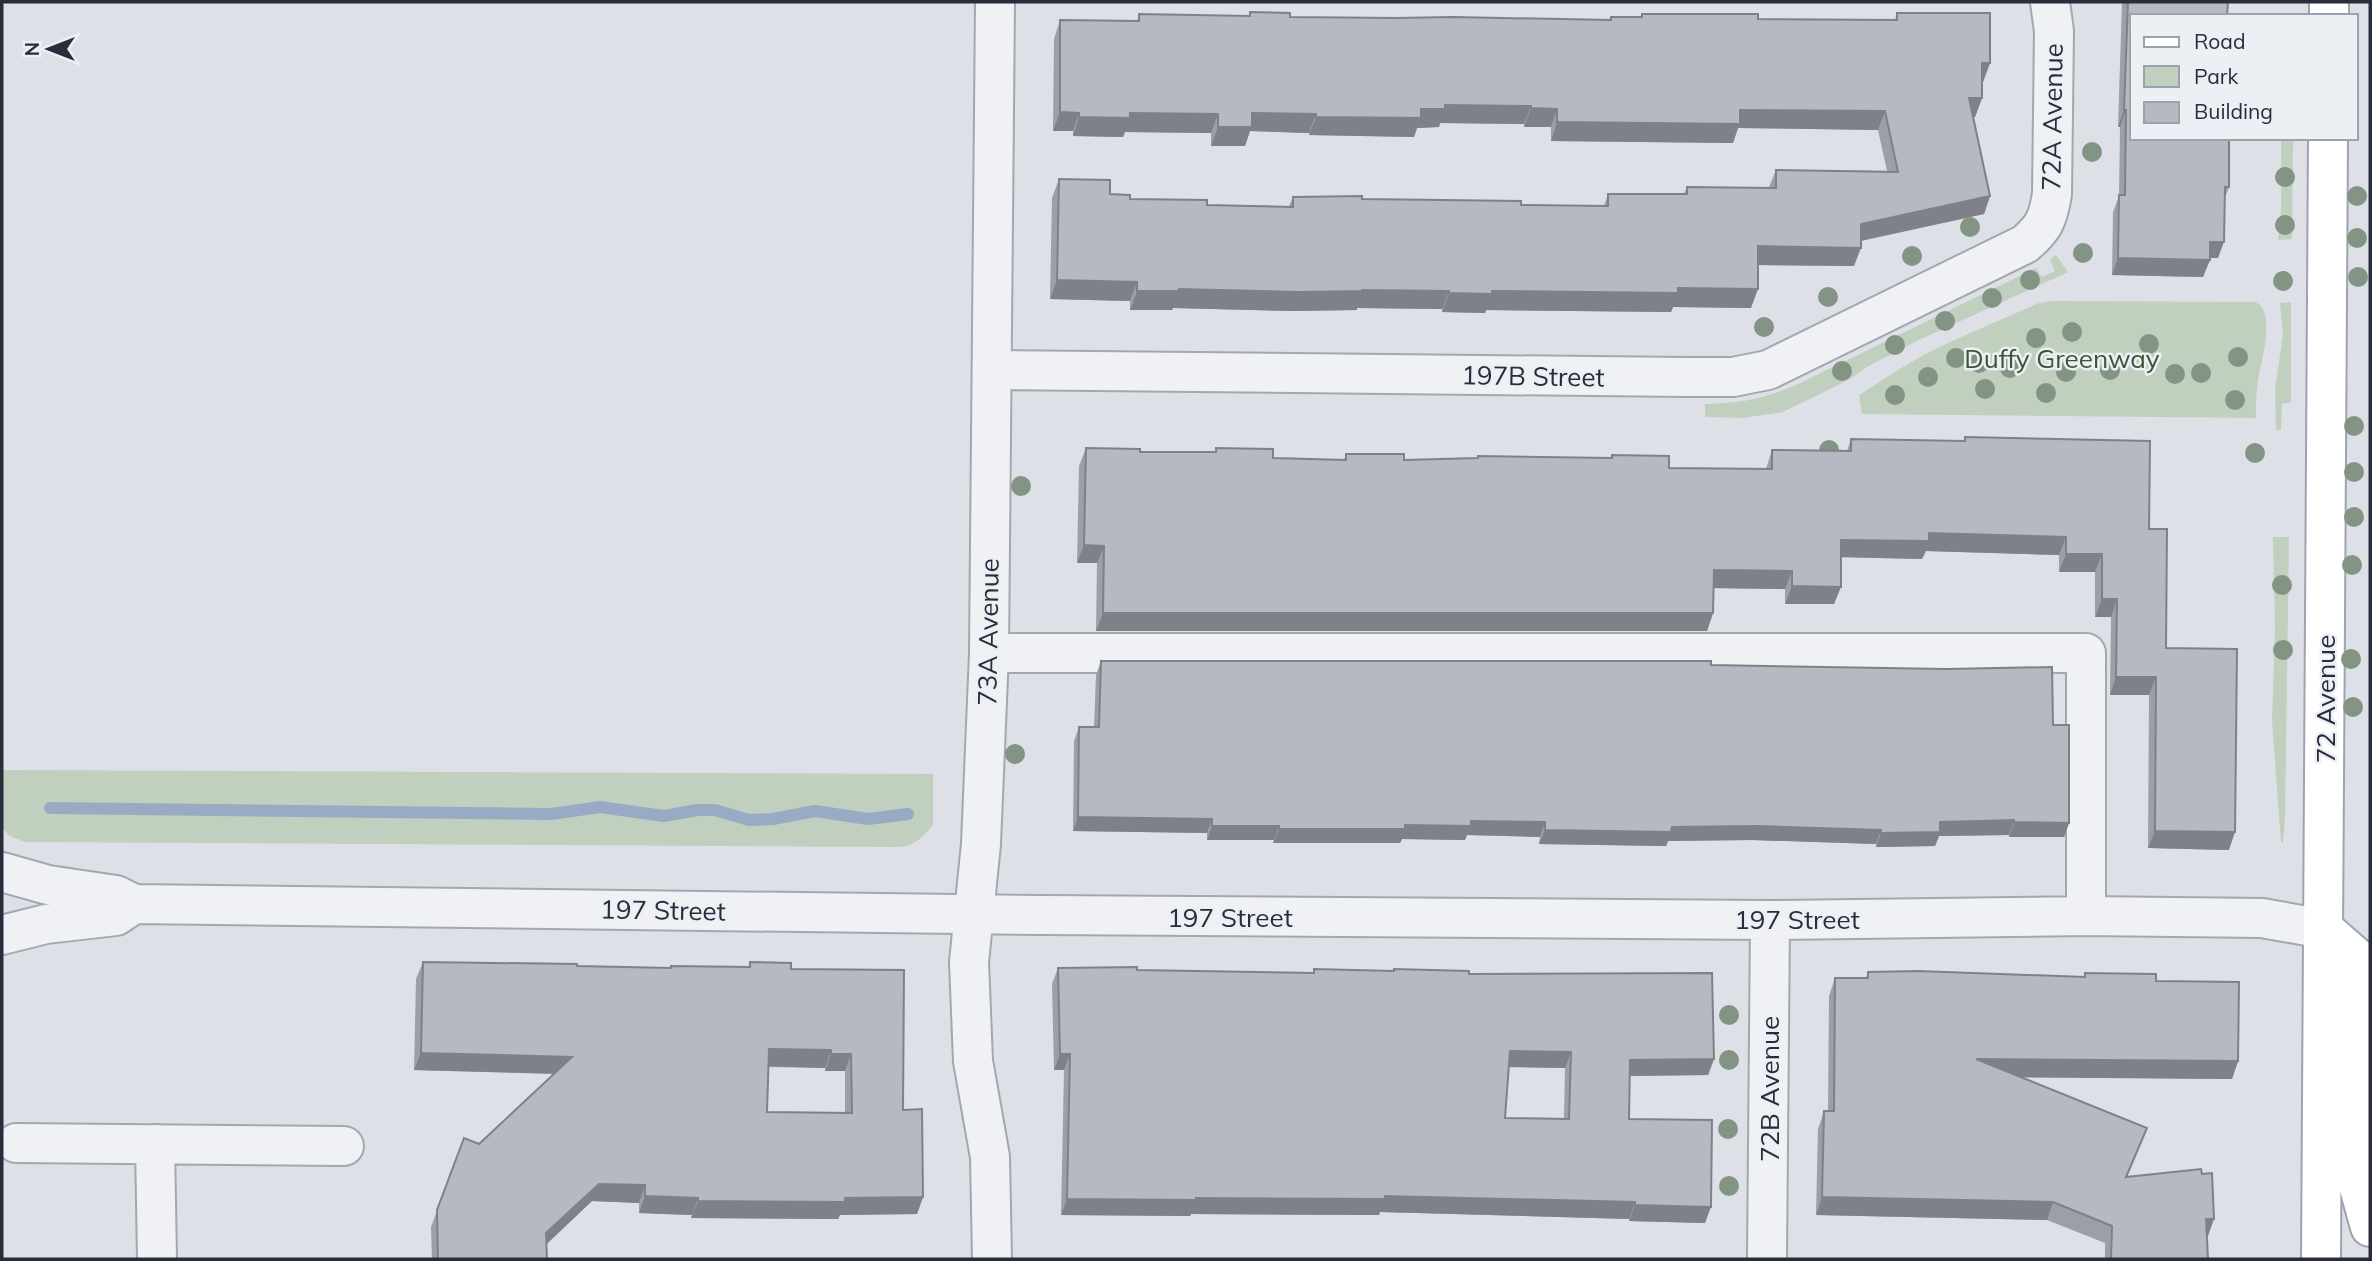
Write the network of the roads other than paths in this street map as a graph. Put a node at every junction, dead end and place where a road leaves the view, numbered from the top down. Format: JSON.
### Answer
{"nodes":[{"id":1,"x":995,"y":2,"type":"edge"},
{"id":2,"x":2050,"y":2,"type":"edge"},
{"id":3,"x":2328,"y":140,"type":"edge"},
{"id":4,"x":2040,"y":232,"type":"joint"},
{"id":5,"x":992,"y":370,"type":"junction"},
{"id":6,"x":989,"y":653,"type":"junction"},
{"id":7,"x":2,"y":872,"type":"edge"},
{"id":8,"x":134,"y":904,"type":"junction"},
{"id":9,"x":974,"y":914,"type":"junction"},
{"id":10,"x":2086,"y":916,"type":"junction"},
{"id":11,"x":1770,"y":920,"type":"junction"},
{"id":12,"x":2324,"y":929,"type":"junction"},
{"id":13,"x":2,"y":934,"type":"edge"},
{"id":14,"x":16,"y":1143,"type":"dead end"},
{"id":15,"x":155,"y":1144,"type":"junction"},
{"id":16,"x":344,"y":1146,"type":"dead end"},
{"id":17,"x":2322,"y":1194,"type":"junction"},
{"id":18,"x":2370,"y":1227,"type":"edge"},
{"id":19,"x":156,"y":1259,"type":"edge"},
{"id":20,"x":992,"y":1259,"type":"edge"},
{"id":21,"x":1768,"y":1259,"type":"edge"},
{"id":22,"x":2321,"y":1259,"type":"edge"},
{"id":23,"x":2334,"y":1259,"type":"edge"}],
"edges":[{"from":1,"to":5,"type":"street","name":"73A Avenue"},
{"from":2,"to":4,"type":"street","name":"72A Avenue"},
{"from":3,"to":12,"type":"main road","name":"72 Avenue"},
{"from":4,"to":5,"type":"street","name":"197B Street"},
{"from":5,"to":6,"type":"street","name":"73A Avenue"},
{"from":6,"to":9,"type":"street","name":"73A Avenue"},
{"from":6,"to":10,"type":"street"},
{"from":7,"to":8,"type":"street","name":"197 Street"},
{"from":8,"to":9,"type":"street","name":"197 Street"},
{"from":8,"to":13,"type":"street","name":"197 Street"},
{"from":9,"to":11,"type":"street","name":"197 Street"},
{"from":9,"to":20,"type":"street","name":"73A Avenue"},
{"from":10,"to":11,"type":"street","name":"197 Street"},
{"from":10,"to":12,"type":"street","name":"197 Street"},
{"from":11,"to":21,"type":"street","name":"72B Avenue"},
{"from":12,"to":17,"type":"main road","name":"72 Avenue"},
{"from":12,"to":18,"type":"main road"},
{"from":14,"to":15,"type":"street"},
{"from":15,"to":16,"type":"street"},
{"from":15,"to":19,"type":"street"},
{"from":17,"to":22,"type":"main road","name":"72 Avenue"},
{"from":17,"to":23,"type":"main road"}]}
